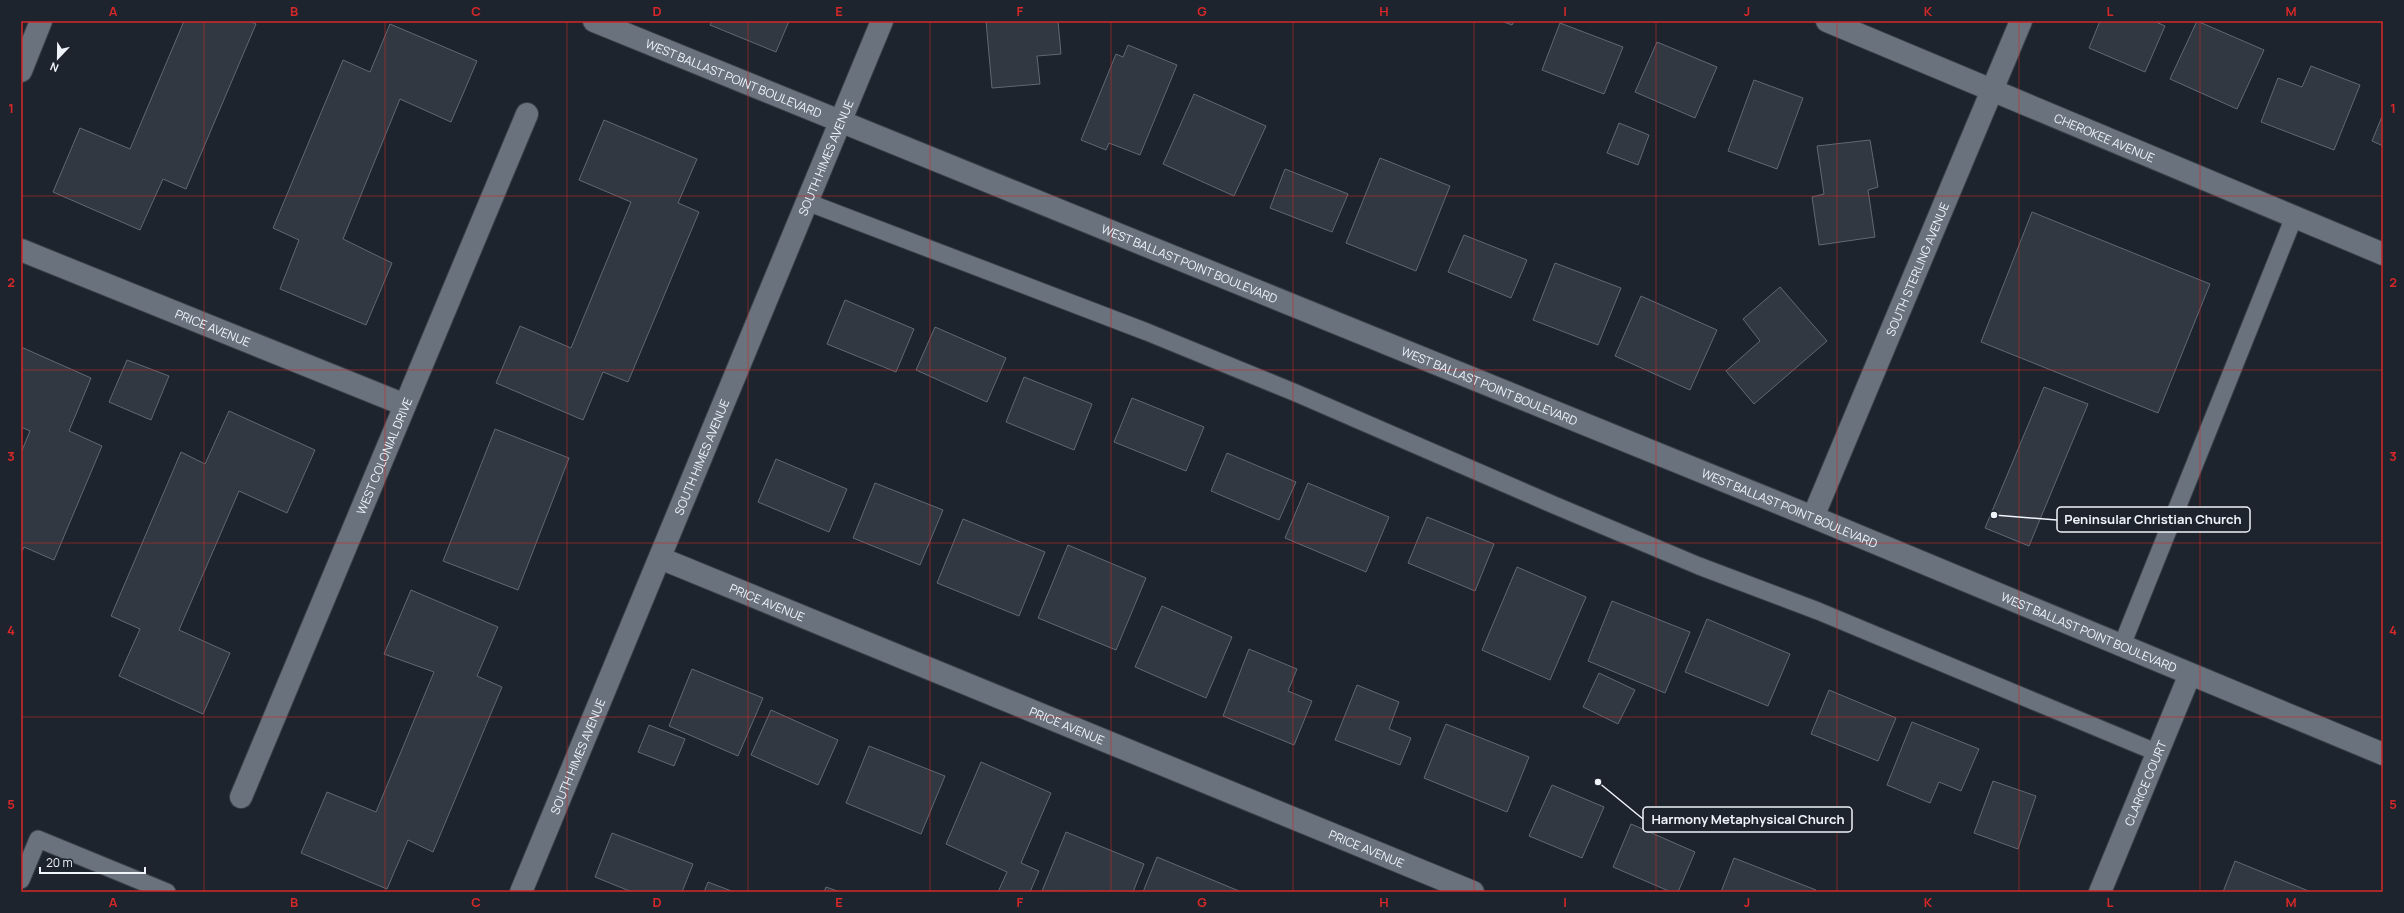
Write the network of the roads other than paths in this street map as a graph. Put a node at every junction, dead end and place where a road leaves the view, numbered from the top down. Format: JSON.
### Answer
{"nodes":[{"id":1,"x":41,"y":21,"type":"edge"},
{"id":2,"x":594,"y":21,"type":"edge"},
{"id":3,"x":882,"y":21,"type":"edge"},
{"id":4,"x":1827,"y":21,"type":"edge"},
{"id":5,"x":2021,"y":21,"type":"edge"},
{"id":6,"x":21,"y":71,"type":"edge"},
{"id":7,"x":1992,"y":89,"type":"junction"},
{"id":8,"x":526,"y":114,"type":"dead end"},
{"id":9,"x":840,"y":121,"type":"junction"},
{"id":10,"x":807,"y":202,"type":"junction"},
{"id":11,"x":2294,"y":216,"type":"junction"},
{"id":12,"x":21,"y":250,"type":"edge"},
{"id":13,"x":2383,"y":254,"type":"edge"},
{"id":14,"x":405,"y":405,"type":"junction"},
{"id":15,"x":1813,"y":517,"type":"junction"},
{"id":16,"x":660,"y":558,"type":"junction"},
{"id":17,"x":2122,"y":645,"type":"junction"},
{"id":18,"x":2190,"y":674,"type":"junction"},
{"id":19,"x":2158,"y":753,"type":"junction"},
{"id":20,"x":2383,"y":754,"type":"edge"},
{"id":21,"x":241,"y":797,"type":"dead end"},
{"id":22,"x":21,"y":880,"type":"edge"},
{"id":23,"x":167,"y":892,"type":"edge"},
{"id":24,"x":521,"y":892,"type":"edge"},
{"id":25,"x":1473,"y":892,"type":"edge"},
{"id":26,"x":2100,"y":892,"type":"edge"}],
"edges":[{"from":1,"to":6,"type":"street"},
{"from":2,"to":9,"type":"street","name":"WEST BALLAST POINT BOULEVARD"},
{"from":3,"to":9,"type":"street","name":"SOUTH HIMES AVENUE"},
{"from":4,"to":7,"type":"street","name":"CHEROKEE AVENUE"},
{"from":5,"to":7,"type":"street","name":"SOUTH STERLING AVENUE"},
{"from":7,"to":11,"type":"street","name":"CHEROKEE AVENUE"},
{"from":7,"to":15,"type":"street","name":"SOUTH STERLING AVENUE"},
{"from":8,"to":14,"type":"street","name":"WEST COLONIAL DRIVE"},
{"from":9,"to":10,"type":"street","name":"SOUTH HIMES AVENUE"},
{"from":9,"to":15,"type":"street","name":"WEST BALLAST POINT BOULEVARD"},
{"from":10,"to":16,"type":"street","name":"SOUTH HIMES AVENUE"},
{"from":10,"to":19,"type":"lane"},
{"from":11,"to":13,"type":"street","name":"CHEROKEE AVENUE"},
{"from":11,"to":17,"type":"lane"},
{"from":12,"to":14,"type":"street","name":"PRICE AVENUE"},
{"from":14,"to":21,"type":"street","name":"WEST COLONIAL DRIVE"},
{"from":15,"to":17,"type":"street","name":"WEST BALLAST POINT BOULEVARD"},
{"from":16,"to":24,"type":"street","name":"SOUTH HIMES AVENUE"},
{"from":16,"to":25,"type":"street","name":"PRICE AVENUE"},
{"from":17,"to":18,"type":"street","name":"WEST BALLAST POINT BOULEVARD"},
{"from":18,"to":19,"type":"street","name":"CLARICE COURT"},
{"from":18,"to":20,"type":"street","name":"WEST BALLAST POINT BOULEVARD"},
{"from":19,"to":26,"type":"street","name":"CLARICE COURT"},
{"from":22,"to":23,"type":"lane"}]}
